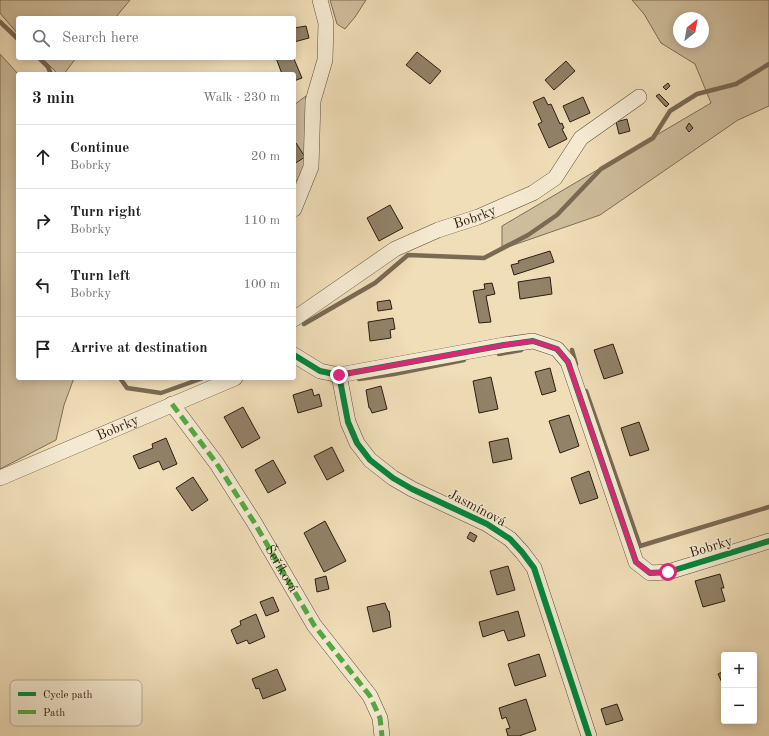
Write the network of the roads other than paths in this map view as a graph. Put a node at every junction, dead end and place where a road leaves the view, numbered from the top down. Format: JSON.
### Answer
{"nodes":[{"id":1,"x":320,"y":0,"type":"edge"},
{"id":2,"x":639,"y":98,"type":"dead end"},
{"id":3,"x":296,"y":204,"type":"edge"},
{"id":4,"x":296,"y":318,"type":"edge"},
{"id":5,"x":296,"y":356,"type":"edge"},
{"id":6,"x":339,"y":375,"type":"junction"},
{"id":7,"x":230,"y":380,"type":"edge"},
{"id":8,"x":172,"y":404,"type":"junction"},
{"id":9,"x":0,"y":478,"type":"edge"},
{"id":10,"x":769,"y":541,"type":"edge"},
{"id":11,"x":382,"y":736,"type":"edge"},
{"id":12,"x":589,"y":736,"type":"edge"}],
"edges":[{"from":1,"to":3,"type":"street"},
{"from":2,"to":4,"type":"street","name":"Bobrky"},
{"from":5,"to":6,"type":"street","name":"Bobrky"},
{"from":6,"to":10,"type":"street","name":"Bobrky"},
{"from":6,"to":12,"type":"street","name":"Jasmínová"},
{"from":7,"to":8,"type":"street","name":"Bobrky"},
{"from":8,"to":9,"type":"street","name":"Bobrky"},
{"from":8,"to":11,"type":"street","name":"Šeříková"}]}
